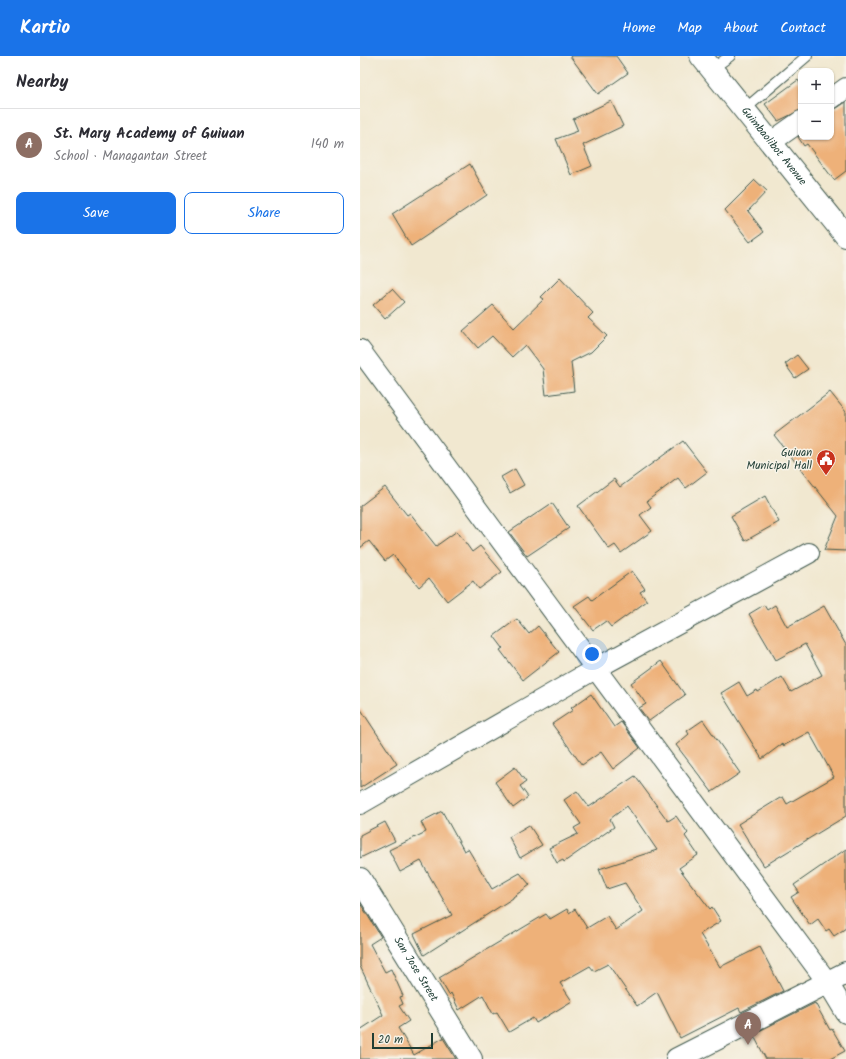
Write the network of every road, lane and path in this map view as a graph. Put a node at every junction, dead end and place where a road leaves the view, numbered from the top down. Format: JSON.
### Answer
{"nodes":[{"id":1,"x":730,"y":56,"type":"edge"},
{"id":2,"x":807,"y":56,"type":"edge"},
{"id":3,"x":707,"y":63,"type":"edge"},
{"id":4,"x":846,"y":88,"type":"edge"},
{"id":5,"x":834,"y":97,"type":"edge"},
{"id":6,"x":745,"y":109,"type":"junction"},
{"id":7,"x":798,"y":123,"type":"edge"},
{"id":8,"x":772,"y":142,"type":"junction"},
{"id":9,"x":846,"y":236,"type":"edge"},
{"id":10,"x":360,"y":350,"type":"edge"},
{"id":11,"x":809,"y":552,"type":"dead end"},
{"id":12,"x":595,"y":670,"type":"junction"},
{"id":13,"x":360,"y":804,"type":"edge"},
{"id":14,"x":360,"y":879,"type":"edge"},
{"id":15,"x":837,"y":978,"type":"edge"},
{"id":16,"x":846,"y":1013,"type":"edge"},
{"id":17,"x":471,"y":1059,"type":"edge"},
{"id":18,"x":677,"y":1059,"type":"edge"}],
"edges":[{"from":1,"to":3,"type":"lane"},
{"from":2,"to":6,"type":"lane"},
{"from":3,"to":6,"type":"street","name":"Guimbaolibot Avenue"},
{"from":4,"to":5,"type":"street"},
{"from":6,"to":8,"type":"street","name":"Guimbaolibot Avenue"},
{"from":7,"to":8,"type":"street"},
{"from":8,"to":9,"type":"street","name":"Guimbaolibot Avenue"},
{"from":10,"to":12,"type":"street"},
{"from":11,"to":12,"type":"street"},
{"from":12,"to":13,"type":"street"},
{"from":12,"to":15,"type":"street"},
{"from":14,"to":17,"type":"street","name":"San Jose Street"},
{"from":15,"to":16,"type":"street"},
{"from":15,"to":18,"type":"street"}]}
